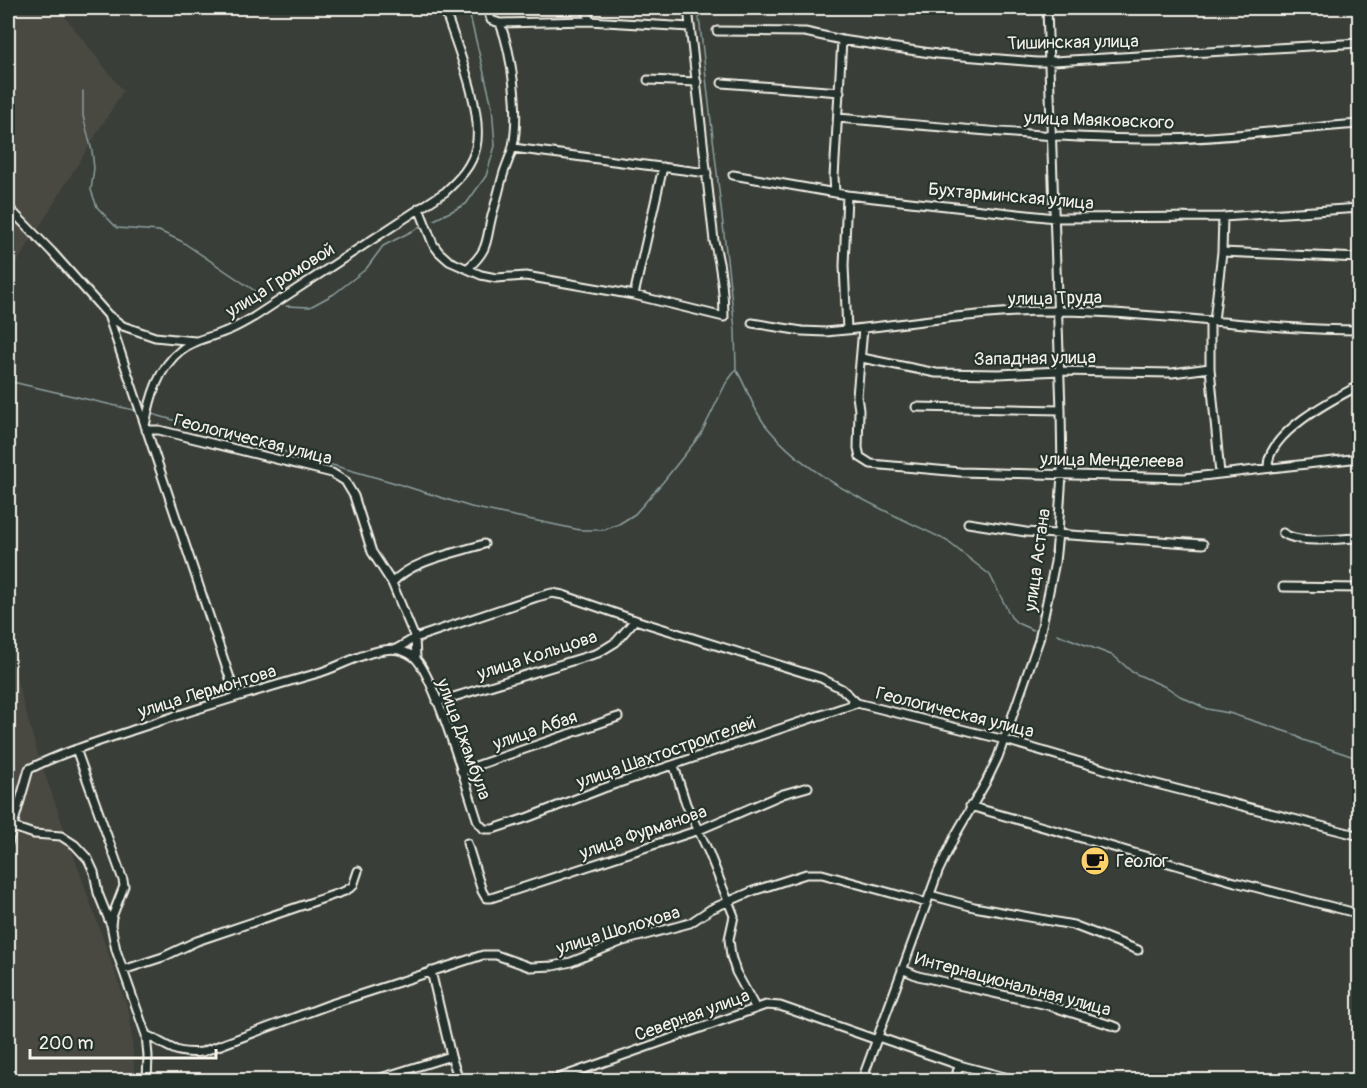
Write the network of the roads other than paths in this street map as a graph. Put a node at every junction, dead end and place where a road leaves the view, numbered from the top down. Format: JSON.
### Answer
{"nodes":[{"id":1,"x":444,"y":8,"type":"edge"},
{"id":2,"x":487,"y":8,"type":"edge"},
{"id":3,"x":587,"y":8,"type":"edge"},
{"id":4,"x":688,"y":8,"type":"edge"},
{"id":5,"x":1047,"y":8,"type":"edge"},
{"id":6,"x":589,"y":21,"type":"junction"},
{"id":7,"x":500,"y":22,"type":"junction"},
{"id":8,"x":690,"y":27,"type":"junction"},
{"id":9,"x":717,"y":31,"type":"dead end"},
{"id":10,"x":843,"y":40,"type":"junction"},
{"id":11,"x":1359,"y":43,"type":"edge"},
{"id":12,"x":1048,"y":61,"type":"junction"},
{"id":13,"x":648,"y":80,"type":"dead end"},
{"id":14,"x":697,"y":82,"type":"junction"},
{"id":15,"x":722,"y":83,"type":"dead end"},
{"id":16,"x":840,"y":92,"type":"junction"},
{"id":17,"x":838,"y":118,"type":"junction"},
{"id":18,"x":1359,"y":124,"type":"edge"},
{"id":19,"x":1052,"y":136,"type":"junction"},
{"id":20,"x":513,"y":148,"type":"junction"},
{"id":21,"x":663,"y":167,"type":"junction"},
{"id":22,"x":707,"y":173,"type":"junction"},
{"id":23,"x":733,"y":175,"type":"dead end"},
{"id":24,"x":835,"y":193,"type":"junction"},
{"id":25,"x":847,"y":195,"type":"junction"},
{"id":26,"x":8,"y":207,"type":"edge"},
{"id":27,"x":419,"y":208,"type":"junction"},
{"id":28,"x":1359,"y":208,"type":"edge"},
{"id":29,"x":1223,"y":217,"type":"junction"},
{"id":30,"x":1055,"y":218,"type":"junction"},
{"id":31,"x":1222,"y":252,"type":"junction"},
{"id":32,"x":1359,"y":258,"type":"edge"},
{"id":33,"x":467,"y":269,"type":"junction"},
{"id":34,"x":634,"y":295,"type":"junction"},
{"id":35,"x":1057,"y":310,"type":"junction"},
{"id":36,"x":108,"y":315,"type":"junction"},
{"id":37,"x":1212,"y":321,"type":"junction"},
{"id":38,"x":752,"y":323,"type":"dead end"},
{"id":39,"x":863,"y":329,"type":"junction"},
{"id":40,"x":847,"y":330,"type":"junction"},
{"id":41,"x":1359,"y":330,"type":"edge"},
{"id":42,"x":195,"y":341,"type":"junction"},
{"id":43,"x":862,"y":358,"type":"junction"},
{"id":44,"x":1210,"y":368,"type":"junction"},
{"id":45,"x":1060,"y":371,"type":"junction"},
{"id":46,"x":1359,"y":385,"type":"edge"},
{"id":47,"x":916,"y":407,"type":"dead end"},
{"id":48,"x":1061,"y":410,"type":"junction"},
{"id":49,"x":146,"y":428,"type":"junction"},
{"id":50,"x":1359,"y":458,"type":"edge"},
{"id":51,"x":1268,"y":467,"type":"junction"},
{"id":52,"x":1062,"y":474,"type":"junction"},
{"id":53,"x":1220,"y":474,"type":"junction"},
{"id":54,"x":968,"y":523,"type":"dead end"},
{"id":55,"x":1058,"y":533,"type":"junction"},
{"id":56,"x":1283,"y":533,"type":"dead end"},
{"id":57,"x":1359,"y":538,"type":"edge"},
{"id":58,"x":1203,"y":543,"type":"dead end"},
{"id":59,"x":484,"y":544,"type":"dead end"},
{"id":60,"x":392,"y":582,"type":"junction"},
{"id":61,"x":1283,"y":587,"type":"dead end"},
{"id":62,"x":1359,"y":588,"type":"edge"},
{"id":63,"x":552,"y":594,"type":"joint"},
{"id":64,"x":635,"y":620,"type":"junction"},
{"id":65,"x":415,"y":638,"type":"junction"},
{"id":66,"x":396,"y":649,"type":"junction"},
{"id":67,"x":416,"y":658,"type":"junction"},
{"id":68,"x":236,"y":696,"type":"junction"},
{"id":69,"x":437,"y":702,"type":"junction"},
{"id":70,"x":857,"y":703,"type":"junction"},
{"id":71,"x":618,"y":717,"type":"dead end"},
{"id":72,"x":1005,"y":740,"type":"junction"},
{"id":73,"x":76,"y":749,"type":"junction"},
{"id":74,"x":674,"y":766,"type":"junction"},
{"id":75,"x":461,"y":771,"type":"junction"},
{"id":76,"x":808,"y":787,"type":"dead end"},
{"id":77,"x":970,"y":806,"type":"junction"},
{"id":78,"x":13,"y":827,"type":"junction"},
{"id":79,"x":484,"y":829,"type":"joint"},
{"id":80,"x":699,"y":830,"type":"junction"},
{"id":81,"x":1359,"y":836,"type":"edge"},
{"id":82,"x":8,"y":843,"type":"edge"},
{"id":83,"x":466,"y":843,"type":"dead end"},
{"id":84,"x":358,"y":871,"type":"dead end"},
{"id":85,"x":930,"y":895,"type":"junction"},
{"id":86,"x":727,"y":902,"type":"junction"},
{"id":87,"x":927,"y":903,"type":"junction"},
{"id":88,"x":1359,"y":914,"type":"edge"},
{"id":89,"x":111,"y":925,"type":"junction"},
{"id":90,"x":1138,"y":950,"type":"dead end"},
{"id":91,"x":902,"y":969,"type":"junction"},
{"id":92,"x":123,"y":970,"type":"junction"},
{"id":93,"x":431,"y":971,"type":"junction"},
{"id":94,"x":755,"y":1007,"type":"junction"},
{"id":95,"x":1117,"y":1027,"type":"dead end"},
{"id":96,"x":146,"y":1035,"type":"junction"},
{"id":97,"x":877,"y":1038,"type":"junction"},
{"id":98,"x":451,"y":1056,"type":"junction"},
{"id":99,"x":958,"y":1065,"type":"junction"},
{"id":100,"x":569,"y":1078,"type":"edge"},
{"id":101,"x":147,"y":1080,"type":"edge"},
{"id":102,"x":374,"y":1080,"type":"edge"},
{"id":103,"x":459,"y":1080,"type":"edge"},
{"id":104,"x":553,"y":1080,"type":"edge"},
{"id":105,"x":862,"y":1080,"type":"edge"},
{"id":106,"x":955,"y":1080,"type":"edge"},
{"id":107,"x":1016,"y":1080,"type":"edge"}],
"edges":[{"from":1,"to":27,"type":"street","name":"улица Громовой"},
{"from":2,"to":7,"type":"street"},
{"from":3,"to":6,"type":"street"},
{"from":4,"to":8,"type":"street"},
{"from":5,"to":12,"type":"street","name":"улица Астана"},
{"from":6,"to":7,"type":"street"},
{"from":6,"to":8,"type":"street"},
{"from":7,"to":20,"type":"street"},
{"from":8,"to":14,"type":"street"},
{"from":9,"to":10,"type":"street","name":"Тишинская улица"},
{"from":10,"to":12,"type":"street","name":"Тишинская улица"},
{"from":10,"to":16,"type":"street"},
{"from":11,"to":12,"type":"street","name":"Тишинская улица"},
{"from":12,"to":19,"type":"street","name":"улица Астана"},
{"from":13,"to":14,"type":"street"},
{"from":14,"to":22,"type":"street"},
{"from":15,"to":16,"type":"street"},
{"from":16,"to":17,"type":"street"},
{"from":17,"to":19,"type":"street","name":"улица Маяковского"},
{"from":17,"to":24,"type":"street"},
{"from":18,"to":19,"type":"street","name":"улица Маяковского"},
{"from":19,"to":30,"type":"street","name":"улица Астана"},
{"from":20,"to":21,"type":"street"},
{"from":20,"to":33,"type":"street"},
{"from":21,"to":22,"type":"street"},
{"from":21,"to":34,"type":"street"},
{"from":22,"to":34,"type":"street"},
{"from":23,"to":24,"type":"street","name":"Бухтарминская улица"},
{"from":24,"to":25,"type":"street","name":"Бухтарминская улица"},
{"from":25,"to":30,"type":"street","name":"Бухтарминская улица"},
{"from":25,"to":40,"type":"street"},
{"from":26,"to":36,"type":"street"},
{"from":27,"to":33,"type":"street"},
{"from":27,"to":42,"type":"street","name":"улица Громовой"},
{"from":28,"to":29,"type":"street","name":"Бухтарминская улица"},
{"from":29,"to":30,"type":"street","name":"Бухтарминская улица"},
{"from":29,"to":31,"type":"street"},
{"from":30,"to":35,"type":"street","name":"улица Астана"},
{"from":31,"to":32,"type":"street"},
{"from":31,"to":37,"type":"street"},
{"from":33,"to":34,"type":"street"},
{"from":35,"to":37,"type":"street","name":"улица Труда"},
{"from":35,"to":39,"type":"street","name":"улица Труда"},
{"from":35,"to":45,"type":"street","name":"улица Астана"},
{"from":36,"to":42,"type":"street"},
{"from":36,"to":49,"type":"street"},
{"from":37,"to":41,"type":"street","name":"улица Труда"},
{"from":37,"to":44,"type":"street"},
{"from":38,"to":40,"type":"street","name":"улица Труда"},
{"from":39,"to":40,"type":"street","name":"улица Труда"},
{"from":39,"to":43,"type":"street"},
{"from":42,"to":49,"type":"street","name":"улица Громовой"},
{"from":43,"to":45,"type":"street","name":"Западная улица"},
{"from":43,"to":52,"type":"street","name":"улица Менделеева"},
{"from":44,"to":45,"type":"street","name":"Западная улица"},
{"from":44,"to":53,"type":"street"},
{"from":45,"to":48,"type":"street","name":"улица Астана"},
{"from":46,"to":51,"type":"street"},
{"from":47,"to":48,"type":"street"},
{"from":48,"to":52,"type":"street","name":"улица Астана"},
{"from":49,"to":60,"type":"street","name":"Геологическая улица"},
{"from":49,"to":68,"type":"street"},
{"from":50,"to":51,"type":"street","name":"улица Менделеева"},
{"from":51,"to":53,"type":"street","name":"улица Менделеева"},
{"from":52,"to":53,"type":"street","name":"улица Менделеева"},
{"from":52,"to":55,"type":"street","name":"улица Астана"},
{"from":54,"to":55,"type":"street"},
{"from":55,"to":58,"type":"street"},
{"from":55,"to":72,"type":"street","name":"улица Астана"},
{"from":56,"to":57,"type":"street"},
{"from":59,"to":60,"type":"street"},
{"from":60,"to":65,"type":"street","name":"улица Джамбула"},
{"from":61,"to":62,"type":"street"},
{"from":63,"to":64,"type":"street","name":"Геологическая улица"},
{"from":63,"to":65,"type":"street","name":"улица Лермонтова"},
{"from":64,"to":69,"type":"street","name":"улица Кольцова"},
{"from":64,"to":70,"type":"street","name":"Геологическая улица"},
{"from":65,"to":66,"type":"street","name":"улица Лермонтова"},
{"from":65,"to":67,"type":"street","name":"улица Джамбула"},
{"from":66,"to":67,"type":"street"},
{"from":66,"to":68,"type":"street","name":"улица Лермонтова"},
{"from":67,"to":69,"type":"street","name":"улица Джамбула"},
{"from":68,"to":73,"type":"street","name":"улица Лермонтова"},
{"from":69,"to":75,"type":"street","name":"улица Джамбула"},
{"from":70,"to":72,"type":"street","name":"Геологическая улица"},
{"from":70,"to":74,"type":"street","name":"улица Шахтостроителей"},
{"from":71,"to":75,"type":"street","name":"улица Абая"},
{"from":72,"to":77,"type":"street","name":"улица Астана"},
{"from":72,"to":81,"type":"street","name":"Геологическая улица"},
{"from":73,"to":78,"type":"street","name":"улица Лермонтова"},
{"from":73,"to":89,"type":"street"},
{"from":74,"to":79,"type":"street","name":"улица Шахтостроителей"},
{"from":74,"to":80,"type":"street"},
{"from":75,"to":79,"type":"street","name":"улица Джамбула"},
{"from":76,"to":80,"type":"street","name":"улица Фурманова"},
{"from":77,"to":85,"type":"street","name":"улица Астана"},
{"from":77,"to":88,"type":"street"},
{"from":78,"to":82,"type":"street"},
{"from":78,"to":89,"type":"street"},
{"from":80,"to":83,"type":"street","name":"улица Фурманова"},
{"from":80,"to":86,"type":"street"},
{"from":84,"to":92,"type":"street"},
{"from":85,"to":87,"type":"street","name":"улица Астана"},
{"from":85,"to":90,"type":"street"},
{"from":86,"to":87,"type":"street","name":"улица Шолохова"},
{"from":86,"to":93,"type":"street","name":"улица Шолохова"},
{"from":86,"to":94,"type":"street"},
{"from":87,"to":91,"type":"street","name":"улица Астана"},
{"from":89,"to":92,"type":"street"},
{"from":91,"to":95,"type":"street","name":"Интернациональная улица"},
{"from":91,"to":97,"type":"street","name":"улица Астана"},
{"from":92,"to":96,"type":"street"},
{"from":93,"to":96,"type":"street","name":"улица Шолохова"},
{"from":93,"to":98,"type":"street"},
{"from":94,"to":97,"type":"street","name":"Северная улица"},
{"from":94,"to":100,"type":"street","name":"Северная улица"},
{"from":96,"to":101,"type":"street"},
{"from":97,"to":99,"type":"street","name":"Северная улица"},
{"from":97,"to":105,"type":"street","name":"улица Астана"},
{"from":98,"to":102,"type":"street"},
{"from":98,"to":103,"type":"street"},
{"from":99,"to":106,"type":"street"},
{"from":99,"to":107,"type":"street","name":"Северная улица"},
{"from":100,"to":104,"type":"street","name":"Северная улица"}]}
